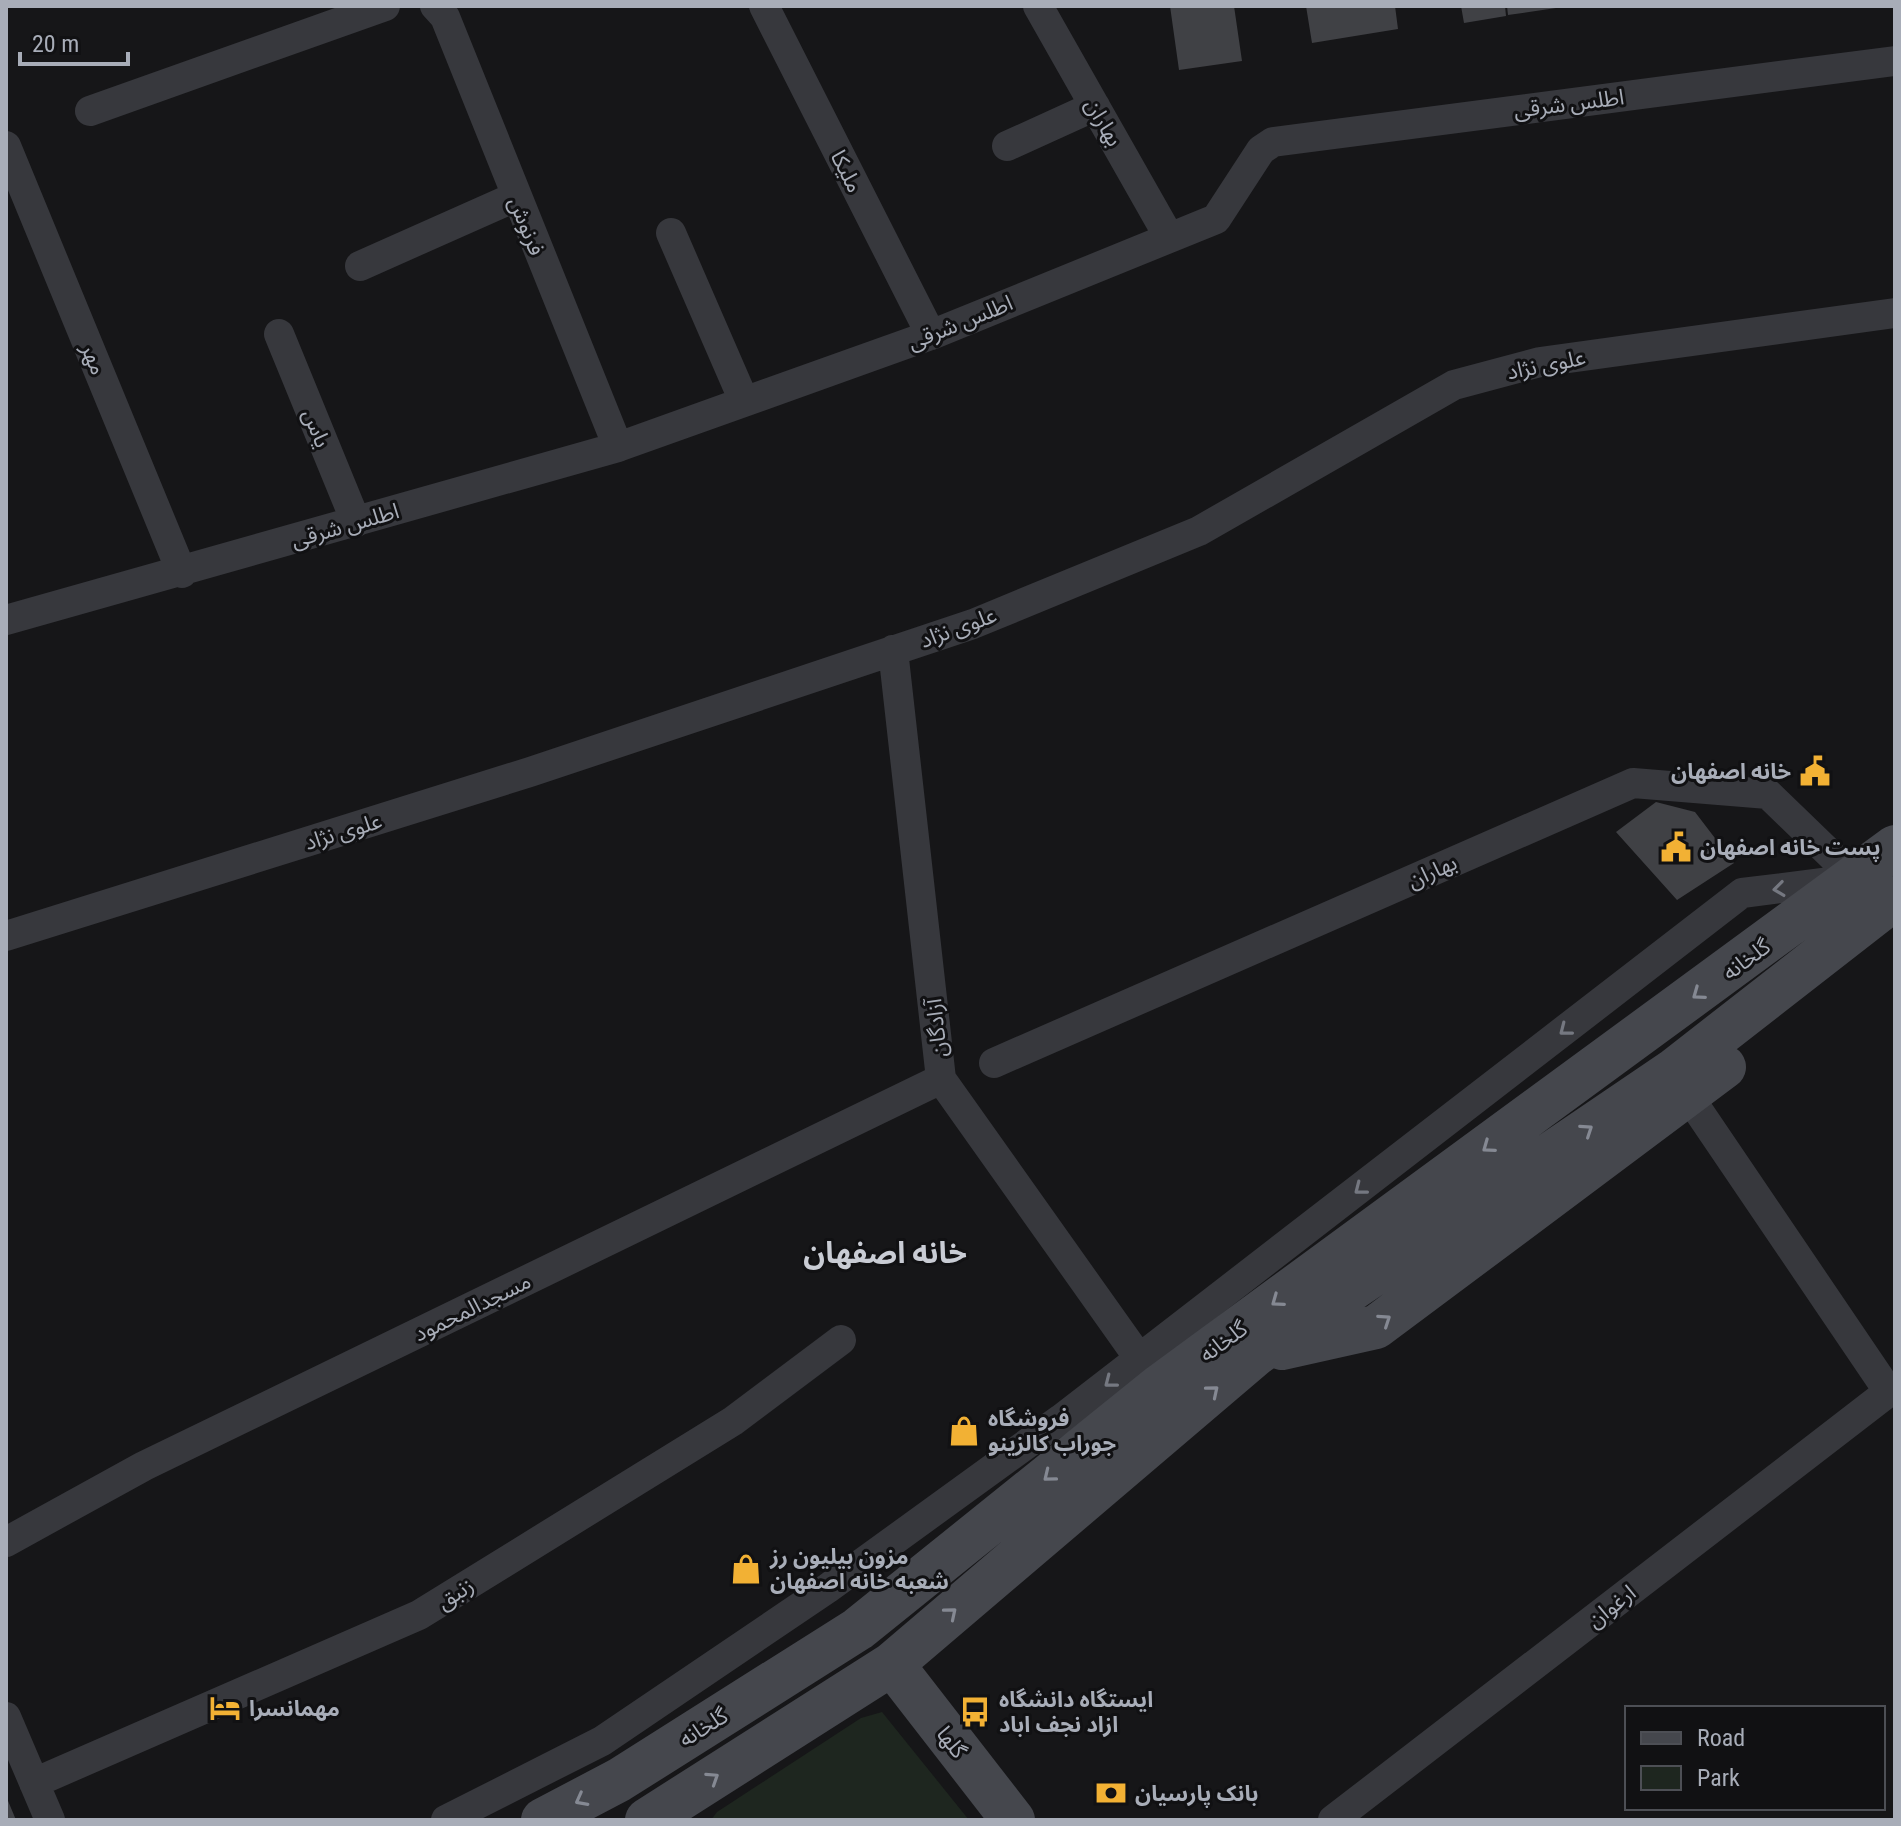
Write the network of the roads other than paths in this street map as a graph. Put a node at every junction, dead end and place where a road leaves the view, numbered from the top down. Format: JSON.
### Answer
{"nodes":[{"id":1,"x":385,"y":6,"type":"edge"},
{"id":2,"x":435,"y":6,"type":"edge"},
{"id":3,"x":764,"y":6,"type":"edge"},
{"id":4,"x":1038,"y":6,"type":"edge"},
{"id":5,"x":1895,"y":61,"type":"edge"},
{"id":6,"x":1095,"y":106,"type":"junction"},
{"id":7,"x":90,"y":111,"type":"dead end"},
{"id":8,"x":6,"y":146,"type":"edge"},
{"id":9,"x":1007,"y":146,"type":"dead end"},
{"id":10,"x":515,"y":197,"type":"junction"},
{"id":11,"x":671,"y":233,"type":"dead end"},
{"id":12,"x":1169,"y":237,"type":"junction"},
{"id":13,"x":360,"y":266,"type":"dead end"},
{"id":14,"x":1895,"y":313,"type":"edge"},
{"id":15,"x":279,"y":334,"type":"dead end"},
{"id":16,"x":931,"y":335,"type":"junction"},
{"id":17,"x":744,"y":401,"type":"junction"},
{"id":18,"x":618,"y":447,"type":"junction"},
{"id":19,"x":356,"y":522,"type":"junction"},
{"id":20,"x":182,"y":573,"type":"junction"},
{"id":21,"x":6,"y":620,"type":"edge"},
{"id":22,"x":893,"y":650,"type":"junction"},
{"id":23,"x":1895,"y":847,"type":"edge"},
{"id":24,"x":1856,"y":879,"type":"junction"},
{"id":25,"x":1895,"y":898,"type":"edge"},
{"id":26,"x":6,"y":936,"type":"edge"},
{"id":27,"x":1831,"y":948,"type":"junction"},
{"id":28,"x":994,"y":1063,"type":"dead end"},
{"id":29,"x":941,"y":1079,"type":"junction"},
{"id":30,"x":1689,"y":1097,"type":"junction"},
{"id":31,"x":841,"y":1340,"type":"dead end"},
{"id":32,"x":1256,"y":1354,"type":"junction"},
{"id":33,"x":1149,"y":1373,"type":"junction"},
{"id":34,"x":1892,"y":1390,"type":"edge"},
{"id":35,"x":6,"y":1542,"type":"edge"},
{"id":36,"x":892,"y":1664,"type":"junction"},
{"id":37,"x":6,"y":1717,"type":"edge"},
{"id":38,"x":619,"y":1780,"type":"junction"},
{"id":39,"x":34,"y":1783,"type":"junction"},
{"id":40,"x":50,"y":1820,"type":"edge"},
{"id":41,"x":446,"y":1820,"type":"edge"},
{"id":42,"x":543,"y":1820,"type":"edge"},
{"id":43,"x":647,"y":1820,"type":"edge"},
{"id":44,"x":1013,"y":1820,"type":"edge"},
{"id":45,"x":1333,"y":1820,"type":"edge"}],
"edges":[{"from":1,"to":7,"type":"street"},
{"from":2,"to":10,"type":"street","name":"فرنوش"},
{"from":3,"to":16,"type":"street","name":"ملیکا"},
{"from":4,"to":6,"type":"street","name":"بهاران"},
{"from":5,"to":12,"type":"street","name":"اطلس شرقی"},
{"from":6,"to":9,"type":"street"},
{"from":6,"to":12,"type":"street","name":"بهاران"},
{"from":8,"to":20,"type":"street","name":"مهر"},
{"from":10,"to":13,"type":"street"},
{"from":10,"to":18,"type":"street","name":"فرنوش"},
{"from":11,"to":17,"type":"street"},
{"from":12,"to":16,"type":"street","name":"اطلس شرقی"},
{"from":14,"to":22,"type":"street","name":"علوی نژاد"},
{"from":15,"to":19,"type":"street","name":"یاس"},
{"from":16,"to":17,"type":"street","name":"اطلس شرقی"},
{"from":17,"to":18,"type":"street","name":"اطلس شرقی"},
{"from":18,"to":19,"type":"street","name":"اطلس شرقی"},
{"from":19,"to":20,"type":"street","name":"اطلس شرقی"},
{"from":20,"to":21,"type":"street","name":"اطلس شرقی"},
{"from":22,"to":26,"type":"street","name":"علوی نژاد"},
{"from":22,"to":29,"type":"street","name":"آزادگان"},
{"from":23,"to":24,"type":"main road","name":"گلخانه"},
{"from":24,"to":28,"type":"street","name":"بهاران"},
{"from":24,"to":33,"type":"main road","name":"گلخانه","one_way":true},
{"from":25,"to":27,"type":"main road","name":"گلخانه"},
{"from":27,"to":30,"type":"main road"},
{"from":32,"to":27,"type":"main road","name":"گلخانه","one_way":true},
{"from":29,"to":33,"type":"street","name":"آزادگان"},
{"from":29,"to":35,"type":"street","name":"مسجدالمحمود"},
{"from":32,"to":30,"type":"main road","one_way":true},
{"from":30,"to":34,"type":"street","name":"ارغوان"},
{"from":31,"to":39,"type":"street","name":"زنبق"},
{"from":36,"to":32,"type":"main road","name":"گلخانه","one_way":true},
{"from":33,"to":38,"type":"main road","name":"گلخانه","one_way":true},
{"from":33,"to":41,"type":"street","one_way":true},
{"from":34,"to":45,"type":"street","name":"ارغوان"},
{"from":43,"to":36,"type":"main road","name":"گلخانه","one_way":true},
{"from":36,"to":44,"type":"main road","name":"گلها"},
{"from":37,"to":39,"type":"street"},
{"from":38,"to":42,"type":"main road","name":"گلخانه","one_way":true},
{"from":38,"to":43,"type":"main road"},
{"from":39,"to":40,"type":"street"}]}
